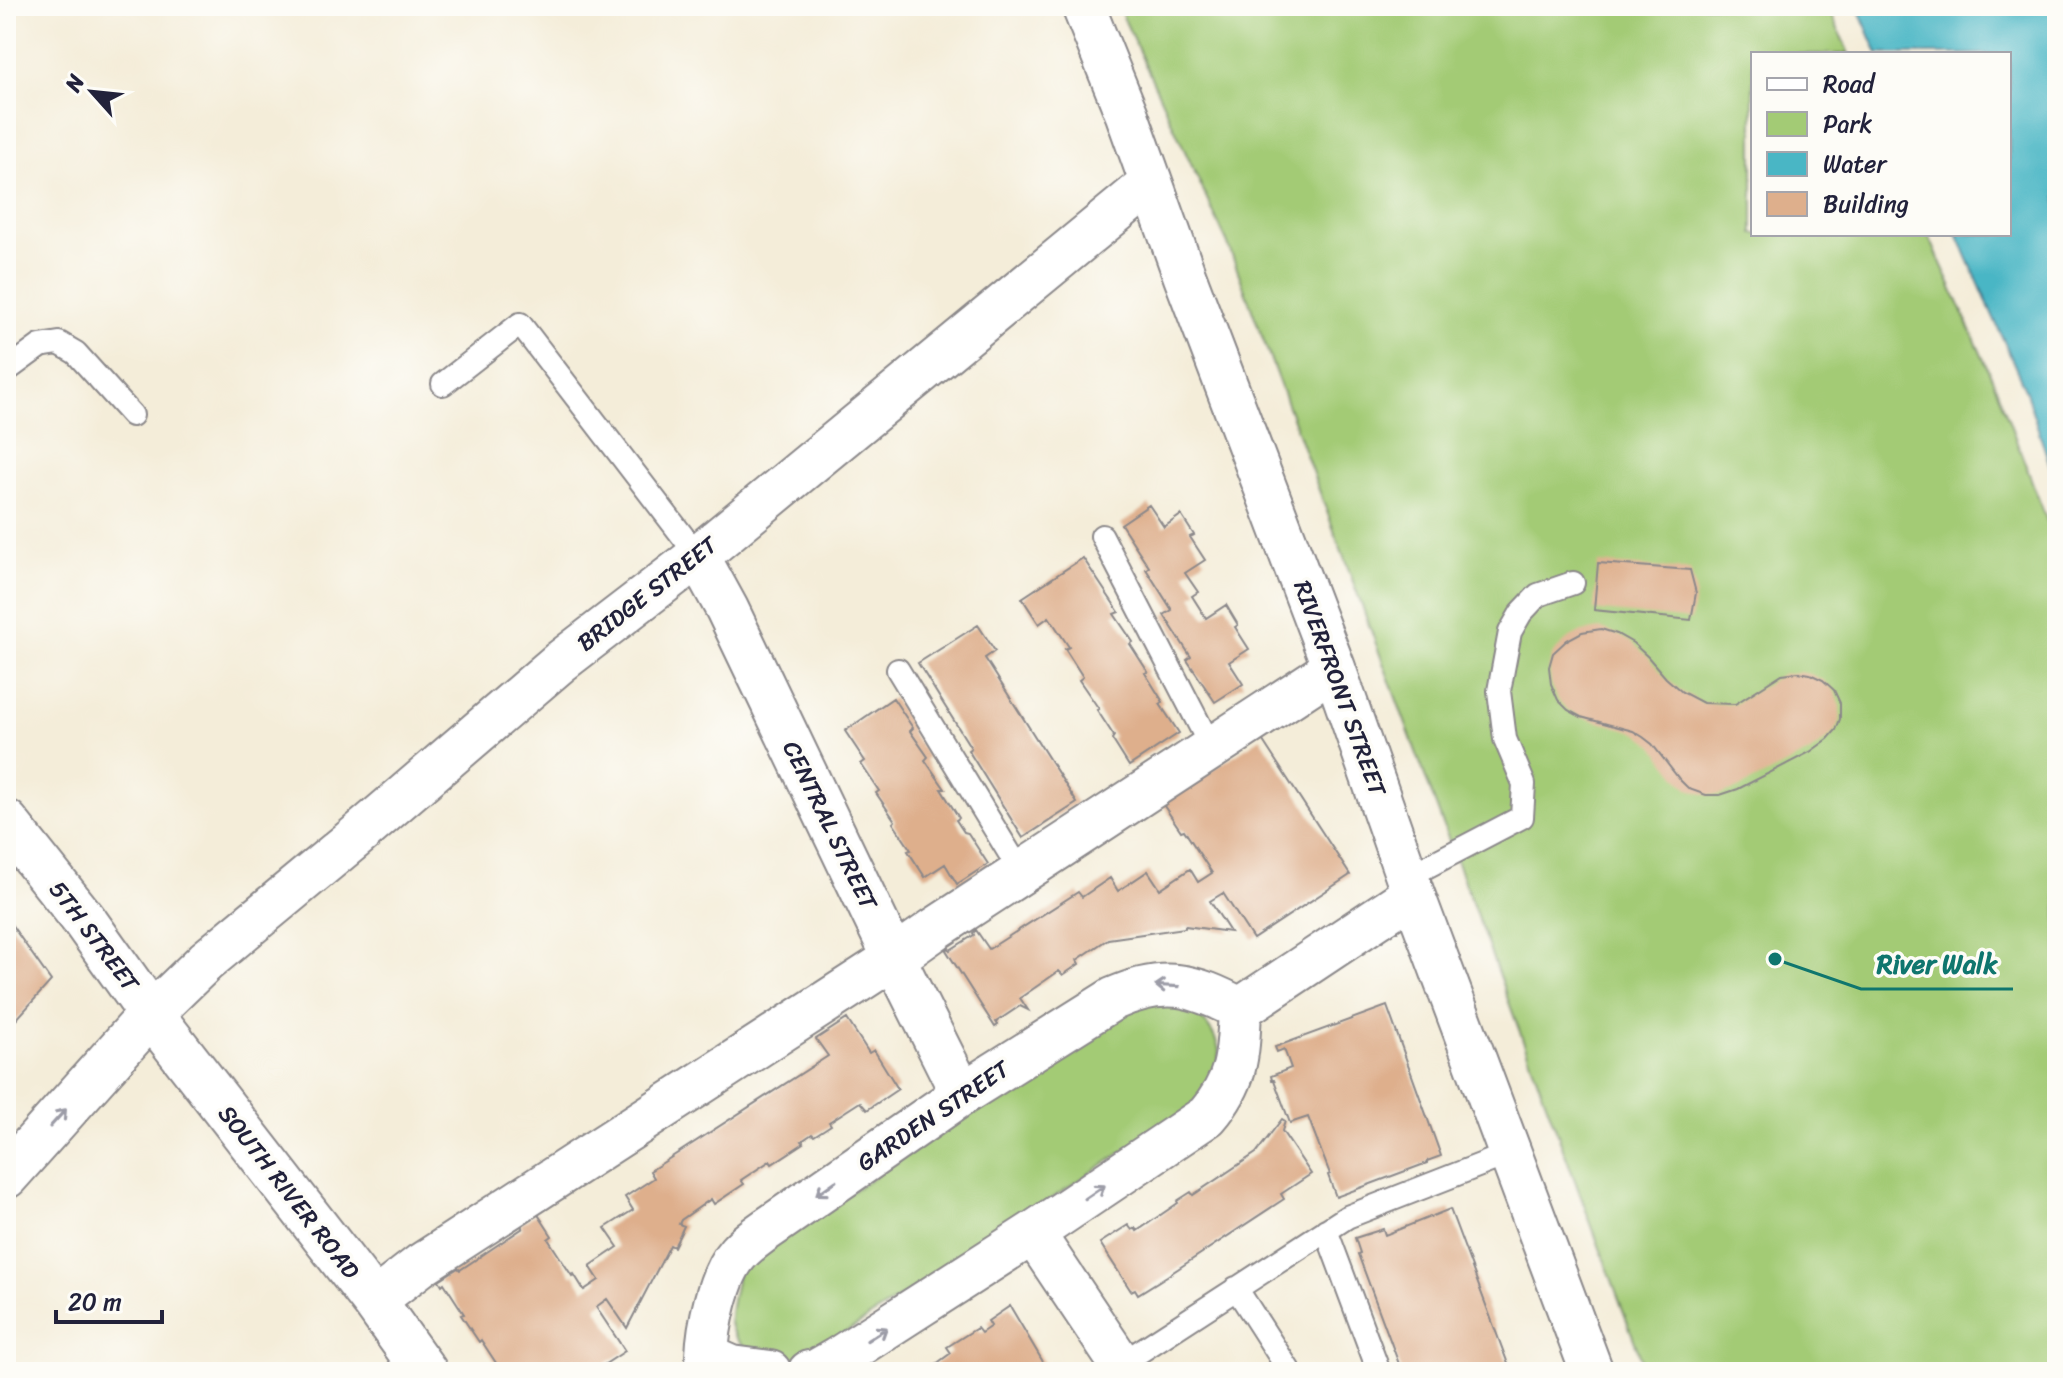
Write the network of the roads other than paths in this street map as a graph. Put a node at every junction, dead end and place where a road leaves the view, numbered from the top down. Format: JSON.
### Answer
{"nodes":[{"id":1,"x":1083,"y":6,"type":"edge"},
{"id":2,"x":1151,"y":183,"type":"junction"},
{"id":3,"x":6,"y":371,"type":"edge"},
{"id":4,"x":443,"y":384,"type":"dead end"},
{"id":5,"x":132,"y":415,"type":"dead end"},
{"id":6,"x":1102,"y":536,"type":"dead end"},
{"id":7,"x":698,"y":556,"type":"junction"},
{"id":8,"x":1573,"y":583,"type":"dead end"},
{"id":9,"x":1334,"y":668,"type":"junction"},
{"id":10,"x":898,"y":670,"type":"dead end"},
{"id":11,"x":1211,"y":747,"type":"junction"},
{"id":12,"x":6,"y":822,"type":"edge"},
{"id":13,"x":1021,"y":872,"type":"junction"},
{"id":14,"x":1410,"y":886,"type":"junction"},
{"id":15,"x":894,"y":958,"type":"junction"},
{"id":16,"x":1240,"y":1009,"type":"junction"},
{"id":17,"x":151,"y":1014,"type":"junction"},
{"id":18,"x":962,"y":1094,"type":"junction"},
{"id":19,"x":1511,"y":1153,"type":"junction"},
{"id":20,"x":6,"y":1176,"type":"edge"},
{"id":21,"x":1326,"y":1230,"type":"junction"},
{"id":22,"x":1033,"y":1233,"type":"junction"},
{"id":23,"x":1236,"y":1288,"type":"junction"},
{"id":24,"x":374,"y":1301,"type":"junction"},
{"id":25,"x":695,"y":1364,"type":"edge"},
{"id":26,"x":1118,"y":1369,"type":"edge"},
{"id":27,"x":425,"y":1372,"type":"edge"},
{"id":28,"x":770,"y":1372,"type":"edge"},
{"id":29,"x":809,"y":1372,"type":"edge"},
{"id":30,"x":1290,"y":1372,"type":"edge"},
{"id":31,"x":1379,"y":1372,"type":"edge"},
{"id":32,"x":1592,"y":1372,"type":"edge"}],
"edges":[{"from":1,"to":2,"type":"street","name":"RIVERFRONT STREET"},
{"from":2,"to":7,"type":"street","name":"BRIDGE STREET"},
{"from":2,"to":9,"type":"street","name":"RIVERFRONT STREET"},
{"from":3,"to":5,"type":"lane"},
{"from":4,"to":7,"type":"lane"},
{"from":6,"to":11,"type":"lane"},
{"from":7,"to":15,"type":"street","name":"CENTRAL STREET"},
{"from":7,"to":17,"type":"street","name":"BRIDGE STREET"},
{"from":8,"to":14,"type":"lane"},
{"from":9,"to":11,"type":"street"},
{"from":9,"to":14,"type":"street","name":"RIVERFRONT STREET"},
{"from":10,"to":13,"type":"lane"},
{"from":11,"to":13,"type":"street"},
{"from":12,"to":17,"type":"main road","name":"5TH STREET"},
{"from":13,"to":15,"type":"street"},
{"from":14,"to":16,"type":"street"},
{"from":14,"to":19,"type":"street","name":"RIVERFRONT STREET"},
{"from":15,"to":18,"type":"street","name":"CENTRAL STREET"},
{"from":15,"to":24,"type":"street"},
{"from":16,"to":18,"type":"street","name":"GARDEN STREET","one_way":true},
{"from":22,"to":16,"type":"street","one_way":true},
{"from":20,"to":17,"type":"main road","one_way":true},
{"from":17,"to":24,"type":"main road","name":"SOUTH RIVER ROAD"},
{"from":18,"to":25,"type":"street","name":"GARDEN STREET","one_way":true},
{"from":19,"to":21,"type":"lane"},
{"from":19,"to":32,"type":"street","name":"RIVERFRONT STREET"},
{"from":21,"to":23,"type":"lane"},
{"from":21,"to":31,"type":"lane"},
{"from":22,"to":26,"type":"street"},
{"from":29,"to":22,"type":"street","one_way":true},
{"from":23,"to":26,"type":"lane"},
{"from":23,"to":30,"type":"lane"},
{"from":24,"to":27,"type":"main road","name":"SOUTH RIVER ROAD"},
{"from":25,"to":28,"type":"street","name":"GARDEN STREET"}]}
